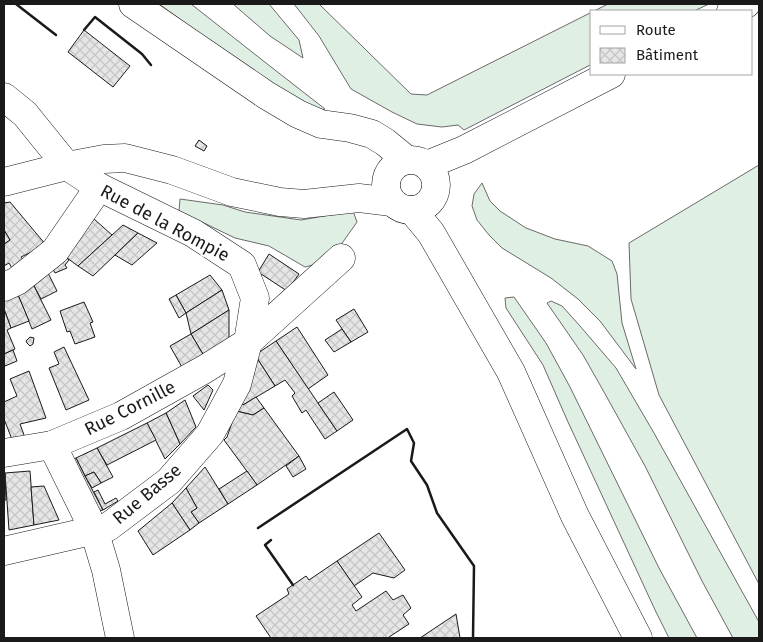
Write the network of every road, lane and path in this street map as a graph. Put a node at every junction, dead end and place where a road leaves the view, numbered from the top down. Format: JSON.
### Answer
{"nodes":[{"id":1,"x":133,"y":4,"type":"edge"},
{"id":2,"x":746,"y":4,"type":"edge"},
{"id":3,"x":733,"y":10,"type":"edge"},
{"id":4,"x":609,"y":75,"type":"edge"},
{"id":5,"x":4,"y":97,"type":"edge"},
{"id":6,"x":67,"y":166,"type":"junction"},
{"id":7,"x":408,"y":179,"type":"junction"},
{"id":8,"x":4,"y":182,"type":"edge"},
{"id":9,"x":99,"y":187,"type":"junction"},
{"id":10,"x":341,"y":258,"type":"dead end"},
{"id":11,"x":4,"y":287,"type":"edge"},
{"id":12,"x":248,"y":342,"type":"junction"},
{"id":13,"x":52,"y":445,"type":"junction"},
{"id":14,"x":4,"y":452,"type":"edge"},
{"id":15,"x":94,"y":530,"type":"junction"},
{"id":16,"x":4,"y":552,"type":"edge"},
{"id":17,"x":120,"y":638,"type":"edge"},
{"id":18,"x":638,"y":638,"type":"edge"}],
"edges":[{"from":1,"to":7,"type":"street"},
{"from":2,"to":3,"type":"street"},
{"from":4,"to":7,"type":"street"},
{"from":5,"to":6,"type":"street","name":"Rue de la Rompie"},
{"from":6,"to":7,"type":"street"},
{"from":6,"to":8,"type":"street"},
{"from":6,"to":9,"type":"street","name":"Rue de la Rompie"},
{"from":7,"to":18,"type":"street"},
{"from":9,"to":11,"type":"street"},
{"from":9,"to":12,"type":"street","name":"Rue de la Rompie"},
{"from":10,"to":12,"type":"street"},
{"from":12,"to":13,"type":"street","name":"Rue Cornille"},
{"from":12,"to":15,"type":"street","name":"Rue Basse"},
{"from":13,"to":14,"type":"street","name":"Rue Cornille"},
{"from":13,"to":15,"type":"street"},
{"from":15,"to":16,"type":"street","name":"Rue Basse"},
{"from":15,"to":17,"type":"street"}]}
